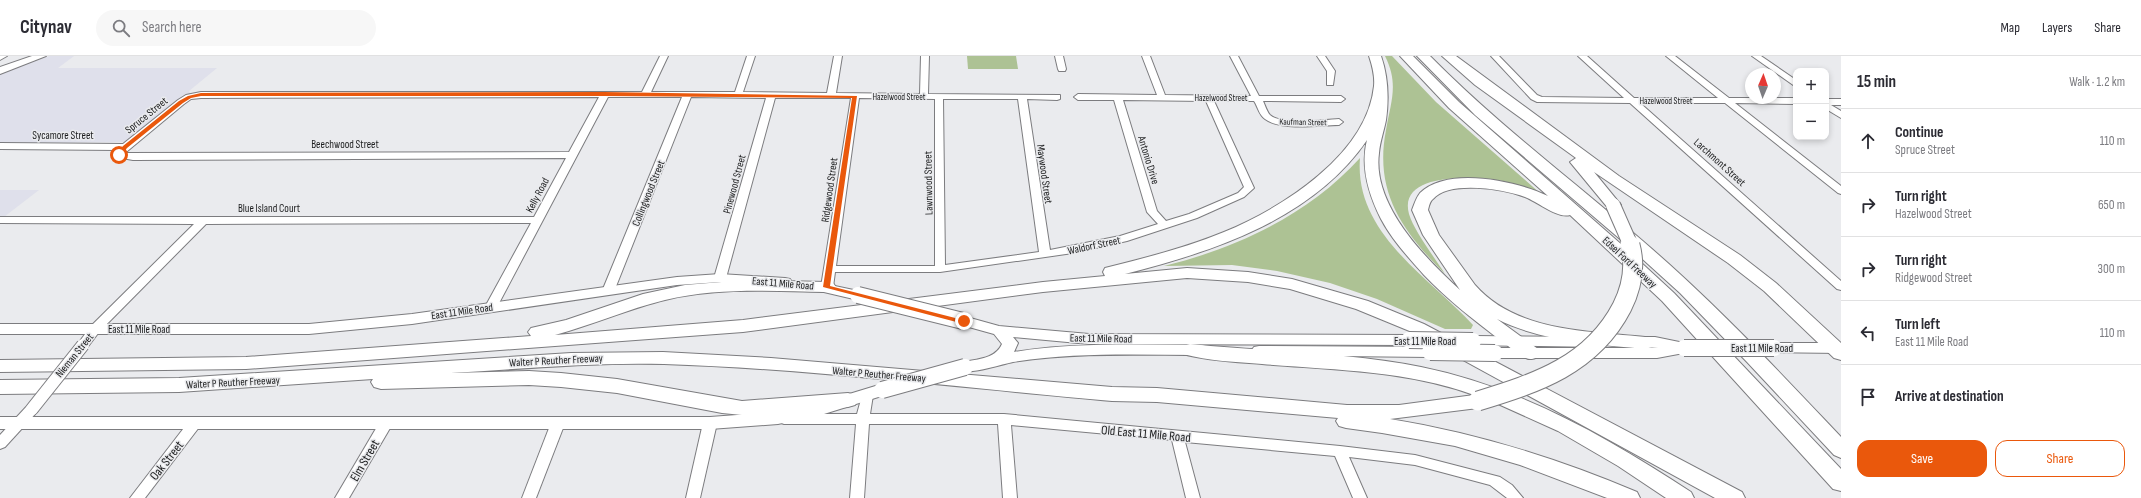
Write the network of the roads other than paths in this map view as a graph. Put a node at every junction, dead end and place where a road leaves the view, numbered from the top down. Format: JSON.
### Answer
{"nodes":[{"id":1,"x":41,"y":56,"type":"edge"},
{"id":2,"x":664,"y":56,"type":"edge"},
{"id":3,"x":751,"y":56,"type":"edge"},
{"id":4,"x":838,"y":56,"type":"edge"},
{"id":5,"x":925,"y":56,"type":"edge"},
{"id":6,"x":1059,"y":56,"type":"edge"},
{"id":7,"x":1146,"y":56,"type":"edge"},
{"id":8,"x":1234,"y":56,"type":"edge"},
{"id":9,"x":1321,"y":56,"type":"edge"},
{"id":10,"x":1375,"y":56,"type":"edge"},
{"id":11,"x":1406,"y":56,"type":"edge"},
{"id":12,"x":1423,"y":56,"type":"edge"},
{"id":13,"x":1448,"y":56,"type":"edge"},
{"id":14,"x":1495,"y":56,"type":"edge"},
{"id":15,"x":1582,"y":56,"type":"edge"},
{"id":16,"x":1670,"y":56,"type":"edge"},
{"id":17,"x":1756,"y":56,"type":"edge"},
{"id":18,"x":1062,"y":69,"type":"dead end"},
{"id":19,"x":0,"y":71,"type":"edge"},
{"id":20,"x":1471,"y":75,"type":"junction"},
{"id":21,"x":1793,"y":82,"type":"edge"},
{"id":22,"x":1330,"y":83,"type":"dead end"},
{"id":23,"x":1380,"y":88,"type":"junction"},
{"id":24,"x":604,"y":94,"type":"junction"},
{"id":25,"x":645,"y":95,"type":"junction"},
{"id":26,"x":687,"y":96,"type":"junction"},
{"id":27,"x":738,"y":96,"type":"junction"},
{"id":28,"x":771,"y":96,"type":"junction"},
{"id":29,"x":831,"y":96,"type":"junction"},
{"id":30,"x":189,"y":97,"type":"joint"},
{"id":31,"x":855,"y":97,"type":"junction"},
{"id":32,"x":924,"y":97,"type":"junction"},
{"id":33,"x":939,"y":97,"type":"junction"},
{"id":34,"x":1022,"y":97,"type":"junction"},
{"id":35,"x":1057,"y":97,"type":"dead end"},
{"id":36,"x":1078,"y":97,"type":"dead end"},
{"id":37,"x":1118,"y":98,"type":"junction"},
{"id":38,"x":1162,"y":98,"type":"junction"},
{"id":39,"x":1209,"y":98,"type":"junction"},
{"id":40,"x":1256,"y":98,"type":"junction"},
{"id":41,"x":1341,"y":98,"type":"dead end"},
{"id":42,"x":1632,"y":100,"type":"junction"},
{"id":43,"x":1727,"y":101,"type":"junction"},
{"id":44,"x":1793,"y":101,"type":"edge"},
{"id":45,"x":1829,"y":102,"type":"edge"},
{"id":46,"x":1841,"y":102,"type":"edge"},
{"id":47,"x":1829,"y":107,"type":"edge"},
{"id":48,"x":1841,"y":116,"type":"edge"},
{"id":49,"x":1339,"y":122,"type":"dead end"},
{"id":50,"x":0,"y":146,"type":"edge"},
{"id":51,"x":122,"y":151,"type":"junction"},
{"id":52,"x":572,"y":155,"type":"junction"},
{"id":53,"x":1841,"y":191,"type":"edge"},
{"id":54,"x":2,"y":220,"type":"dead end"},
{"id":55,"x":204,"y":220,"type":"junction"},
{"id":56,"x":537,"y":220,"type":"junction"},
{"id":57,"x":1165,"y":226,"type":"junction"},
{"id":58,"x":1616,"y":248,"type":"junction"},
{"id":59,"x":1045,"y":254,"type":"junction"},
{"id":60,"x":940,"y":268,"type":"junction"},
{"id":61,"x":830,"y":270,"type":"junction"},
{"id":62,"x":720,"y":278,"type":"junction"},
{"id":63,"x":1044,"y":286,"type":"junction"},
{"id":64,"x":827,"y":287,"type":"junction"},
{"id":65,"x":1841,"y":287,"type":"edge"},
{"id":66,"x":609,"y":290,"type":"junction"},
{"id":67,"x":491,"y":307,"type":"junction"},
{"id":68,"x":95,"y":329,"type":"junction"},
{"id":69,"x":0,"y":330,"type":"edge"},
{"id":70,"x":999,"y":330,"type":"junction"},
{"id":71,"x":1515,"y":341,"type":"junction"},
{"id":72,"x":1645,"y":342,"type":"junction"},
{"id":73,"x":1684,"y":348,"type":"junction"},
{"id":74,"x":1190,"y":350,"type":"junction"},
{"id":75,"x":1839,"y":350,"type":"edge"},
{"id":76,"x":1531,"y":353,"type":"junction"},
{"id":77,"x":309,"y":358,"type":"junction"},
{"id":78,"x":0,"y":359,"type":"edge"},
{"id":79,"x":998,"y":359,"type":"junction"},
{"id":80,"x":0,"y":366,"type":"edge"},
{"id":81,"x":121,"y":366,"type":"junction"},
{"id":82,"x":287,"y":378,"type":"junction"},
{"id":83,"x":0,"y":387,"type":"edge"},
{"id":84,"x":874,"y":393,"type":"junction"},
{"id":85,"x":1112,"y":394,"type":"junction"},
{"id":86,"x":848,"y":400,"type":"junction"},
{"id":87,"x":778,"y":418,"type":"junction"},
{"id":88,"x":863,"y":419,"type":"junction"},
{"id":89,"x":1004,"y":419,"type":"junction"},
{"id":90,"x":0,"y":423,"type":"edge"},
{"id":91,"x":20,"y":423,"type":"junction"},
{"id":92,"x":195,"y":423,"type":"junction"},
{"id":93,"x":386,"y":423,"type":"junction"},
{"id":94,"x":558,"y":423,"type":"junction"},
{"id":95,"x":710,"y":423,"type":"junction"},
{"id":96,"x":1177,"y":436,"type":"junction"},
{"id":97,"x":0,"y":444,"type":"edge"},
{"id":98,"x":1841,"y":450,"type":"edge"},
{"id":99,"x":1340,"y":451,"type":"junction"},
{"id":100,"x":1841,"y":483,"type":"edge"},
{"id":101,"x":1512,"y":493,"type":"edge"},
{"id":102,"x":136,"y":498,"type":"edge"},
{"id":103,"x":342,"y":498,"type":"edge"},
{"id":104,"x":529,"y":498,"type":"edge"},
{"id":105,"x":693,"y":498,"type":"edge"},
{"id":106,"x":857,"y":498,"type":"edge"},
{"id":107,"x":1010,"y":498,"type":"edge"},
{"id":108,"x":1194,"y":498,"type":"edge"},
{"id":109,"x":1360,"y":498,"type":"edge"},
{"id":110,"x":1629,"y":498,"type":"edge"},
{"id":111,"x":1683,"y":498,"type":"edge"},
{"id":112,"x":1734,"y":498,"type":"edge"}],
"edges":[{"from":1,"to":19,"type":"main road"},
{"from":2,"to":25,"type":"street"},
{"from":3,"to":27,"type":"street"},
{"from":4,"to":29,"type":"street"},
{"from":5,"to":32,"type":"street"},
{"from":6,"to":18,"type":"street"},
{"from":7,"to":38,"type":"street"},
{"from":8,"to":40,"type":"street","name":"Kaufman Street"},
{"from":9,"to":22,"type":"street"},
{"from":10,"to":23,"type":"highway"},
{"from":11,"to":58,"type":"highway","name":"Edsel Ford Freeway"},
{"from":12,"to":98,"type":"highway","name":"Edsel Ford Freeway"},
{"from":13,"to":20,"type":"highway"},
{"from":14,"to":42,"type":"street","name":"Hazelwood Street"},
{"from":15,"to":42,"type":"street","name":"Larchmont Street"},
{"from":16,"to":43,"type":"street"},
{"from":17,"to":21,"type":"street"},
{"from":20,"to":75,"type":"highway"},
{"from":20,"to":85,"type":"highway","bridge":true},
{"from":23,"to":63,"type":"highway"},
{"from":23,"to":71,"type":"highway"},
{"from":24,"to":25,"type":"street","name":"Hazelwood Street"},
{"from":24,"to":30,"type":"street","name":"Hazelwood Street"},
{"from":24,"to":52,"type":"street","name":"Kelly Road"},
{"from":25,"to":26,"type":"street","name":"Hazelwood Street"},
{"from":26,"to":27,"type":"street","name":"Hazelwood Street"},
{"from":26,"to":66,"type":"street","name":"Collingwood Street"},
{"from":27,"to":28,"type":"street","name":"Hazelwood Street"},
{"from":28,"to":29,"type":"street","name":"Hazelwood Street"},
{"from":28,"to":62,"type":"street","name":"Pinewood Street"},
{"from":29,"to":31,"type":"street","name":"Hazelwood Street"},
{"from":30,"to":51,"type":"street","name":"Spruce Street"},
{"from":31,"to":32,"type":"street","name":"Hazelwood Street"},
{"from":31,"to":61,"type":"street","name":"Ridgewood Street"},
{"from":32,"to":33,"type":"street","name":"Hazelwood Street"},
{"from":33,"to":34,"type":"street","name":"Hazelwood Street"},
{"from":33,"to":60,"type":"street","name":"Lawnwood Street"},
{"from":34,"to":35,"type":"street","name":"Hazelwood Street"},
{"from":34,"to":59,"type":"street","name":"Maywood Street"},
{"from":36,"to":37,"type":"street","name":"Hazelwood Street"},
{"from":37,"to":38,"type":"street","name":"Hazelwood Street"},
{"from":37,"to":57,"type":"street","name":"Antonio Drive"},
{"from":38,"to":39,"type":"street","name":"Hazelwood Street"},
{"from":39,"to":40,"type":"street","name":"Hazelwood Street"},
{"from":39,"to":57,"type":"street","name":"Waldorf Street"},
{"from":40,"to":41,"type":"street","name":"Hazelwood Street"},
{"from":40,"to":49,"type":"street","name":"Kaufman Street"},
{"from":42,"to":43,"type":"street","name":"Hazelwood Street"},
{"from":42,"to":65,"type":"street","name":"Larchmont Street"},
{"from":43,"to":44,"type":"street","name":"Hazelwood Street"},
{"from":43,"to":53,"type":"street"},
{"from":45,"to":46,"type":"street"},
{"from":47,"to":48,"type":"street"},
{"from":50,"to":51,"type":"street","name":"Sycamore Street"},
{"from":51,"to":52,"type":"street","name":"Beechwood Street"},
{"from":52,"to":56,"type":"street","name":"Kelly Road"},
{"from":54,"to":55,"type":"street","name":"Blue Island Court"},
{"from":55,"to":56,"type":"street","name":"Blue Island Court"},
{"from":55,"to":68,"type":"street","name":"Nieman Street"},
{"from":56,"to":67,"type":"street","name":"Kelly Road"},
{"from":57,"to":59,"type":"street","name":"Waldorf Street"},
{"from":58,"to":72,"type":"highway"},
{"from":58,"to":100,"type":"highway","name":"Edsel Ford Freeway"},
{"from":59,"to":60,"type":"street","name":"Waldorf Street"},
{"from":60,"to":61,"type":"street","name":"Waldorf Street"},
{"from":61,"to":64,"type":"street","name":"Ridgewood Street"},
{"from":62,"to":64,"type":"main road","name":"East 11 Mile Road"},
{"from":62,"to":66,"type":"main road","name":"East 11 Mile Road"},
{"from":63,"to":77,"type":"highway","name":"Walter P Reuther Freeway"},
{"from":63,"to":112,"type":"highway"},
{"from":64,"to":70,"type":"main road","name":"East 11 Mile Road","bridge":true},
{"from":64,"to":77,"type":"highway"},
{"from":66,"to":67,"type":"main road","name":"East 11 Mile Road"},
{"from":67,"to":68,"type":"main road","name":"East 11 Mile Road"},
{"from":68,"to":69,"type":"main road","name":"East 11 Mile Road"},
{"from":68,"to":91,"type":"street","name":"Nieman Street","bridge":true},
{"from":70,"to":71,"type":"main road","name":"East 11 Mile Road","bridge":true},
{"from":70,"to":79,"type":"main road"},
{"from":71,"to":72,"type":"main road","name":"East 11 Mile Road"},
{"from":71,"to":76,"type":"highway"},
{"from":72,"to":73,"type":"main road","name":"East 11 Mile Road"},
{"from":73,"to":75,"type":"main road","name":"East 11 Mile Road","bridge":true},
{"from":73,"to":76,"type":"main road","name":"East 11 Mile Road"},
{"from":74,"to":76,"type":"main road","name":"East 11 Mile Road","bridge":true},
{"from":74,"to":79,"type":"main road","name":"East 11 Mile Road"},
{"from":74,"to":111,"type":"highway"},
{"from":77,"to":81,"type":"highway","name":"Walter P Reuther Freeway"},
{"from":78,"to":81,"type":"highway"},
{"from":79,"to":84,"type":"main road","name":"East 11 Mile Road","bridge":true},
{"from":80,"to":81,"type":"highway","name":"Walter P Reuther Freeway"},
{"from":82,"to":83,"type":"highway","name":"Walter P Reuther Freeway"},
{"from":82,"to":85,"type":"highway","name":"Walter P Reuther Freeway"},
{"from":82,"to":86,"type":"highway"},
{"from":84,"to":86,"type":"main road","name":"East 11 Mile Road"},
{"from":84,"to":88,"type":"street"},
{"from":85,"to":110,"type":"highway"},
{"from":86,"to":87,"type":"main road","name":"East 11 Mile Road"},
{"from":87,"to":88,"type":"street","name":"Old East 11 Mile Road"},
{"from":87,"to":95,"type":"main road","name":"East 11 Mile Road"},
{"from":88,"to":89,"type":"street","name":"Old East 11 Mile Road"},
{"from":88,"to":106,"type":"street"},
{"from":89,"to":96,"type":"street","name":"Old East 11 Mile Road"},
{"from":89,"to":107,"type":"street"},
{"from":90,"to":91,"type":"main road","name":"East 11 Mile Road"},
{"from":91,"to":92,"type":"main road","name":"East 11 Mile Road"},
{"from":91,"to":97,"type":"street","name":"Nieman Street"},
{"from":92,"to":93,"type":"main road","name":"East 11 Mile Road"},
{"from":92,"to":102,"type":"street","name":"Oak Street"},
{"from":93,"to":94,"type":"main road","name":"East 11 Mile Road"},
{"from":93,"to":103,"type":"street","name":"Elm Street"},
{"from":94,"to":95,"type":"main road","name":"East 11 Mile Road"},
{"from":94,"to":104,"type":"street"},
{"from":95,"to":105,"type":"street"},
{"from":96,"to":99,"type":"street","name":"Old East 11 Mile Road"},
{"from":96,"to":108,"type":"street"},
{"from":99,"to":101,"type":"street","name":"Old East 11 Mile Road"},
{"from":99,"to":109,"type":"street"}]}
